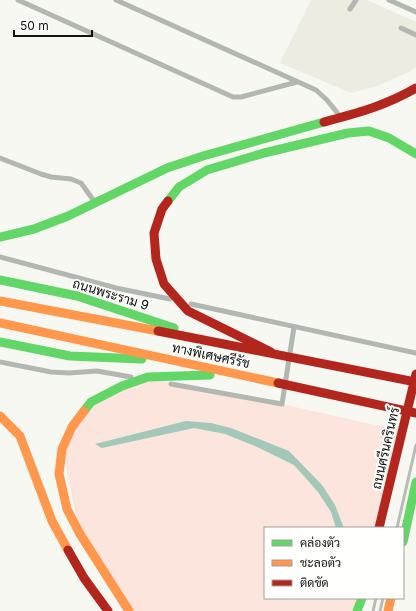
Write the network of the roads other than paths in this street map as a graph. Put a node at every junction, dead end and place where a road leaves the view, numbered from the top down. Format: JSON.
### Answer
{"nodes":[{"id":1,"x":18,"y":0,"type":"edge"},
{"id":2,"x":116,"y":0,"type":"edge"},
{"id":3,"x":356,"y":0,"type":"edge"},
{"id":4,"x":389,"y":0,"type":"edge"},
{"id":5,"x":350,"y":9,"type":"dead end"},
{"id":6,"x":416,"y":12,"type":"edge"},
{"id":7,"x":401,"y":28,"type":"dead end"},
{"id":8,"x":416,"y":35,"type":"edge"},
{"id":9,"x":297,"y":82,"type":"junction"},
{"id":10,"x":416,"y":88,"type":"edge"},
{"id":11,"x":341,"y":118,"type":"junction"},
{"id":12,"x":416,"y":154,"type":"edge"},
{"id":13,"x":0,"y":158,"type":"edge"},
{"id":14,"x":95,"y":202,"type":"junction"},
{"id":15,"x":0,"y":237,"type":"edge"},
{"id":16,"x":0,"y":257,"type":"edge"},
{"id":17,"x":0,"y":280,"type":"edge"},
{"id":18,"x":0,"y":301,"type":"edge"},
{"id":19,"x":0,"y":322,"type":"edge"},
{"id":20,"x":294,"y":327,"type":"junction"},
{"id":21,"x":213,"y":341,"type":"junction"},
{"id":22,"x":0,"y":342,"type":"edge"},
{"id":23,"x":271,"y":352,"type":"junction"},
{"id":24,"x":416,"y":353,"type":"edge"},
{"id":25,"x":178,"y":361,"type":"junction"},
{"id":26,"x":0,"y":362,"type":"edge"},
{"id":27,"x":238,"y":374,"type":"junction"},
{"id":28,"x":416,"y":374,"type":"edge"},
{"id":29,"x":416,"y":382,"type":"edge"},
{"id":30,"x":416,"y":413,"type":"edge"},
{"id":31,"x":0,"y":416,"type":"edge"},
{"id":32,"x":416,"y":482,"type":"edge"},
{"id":33,"x":380,"y":527,"type":"edge"},
{"id":34,"x":404,"y":537,"type":"edge"},
{"id":35,"x":362,"y":599,"type":"edge"},
{"id":36,"x":391,"y":599,"type":"edge"},
{"id":37,"x":108,"y":611,"type":"edge"},
{"id":38,"x":129,"y":611,"type":"edge"},
{"id":39,"x":358,"y":611,"type":"edge"},
{"id":40,"x":388,"y":611,"type":"edge"}],
"edges":[{"from":1,"to":9,"type":"lane"},
{"from":2,"to":9,"type":"lane"},
{"from":3,"to":5,"type":"lane"},
{"from":4,"to":6,"type":"lane"},
{"from":7,"to":8,"type":"lane"},
{"from":9,"to":11,"type":"lane"},
{"from":10,"to":11,"type":"main road"},
{"from":11,"to":14,"type":"main road"},
{"from":12,"to":23,"type":"main road"},
{"from":13,"to":14,"type":"lane"},
{"from":14,"to":15,"type":"main road"},
{"from":16,"to":20,"type":"lane"},
{"from":17,"to":21,"type":"main road","name":"ถนนพระราม 9"},
{"from":18,"to":21,"type":"main road","name":"ทางพิเศษศรีรัช"},
{"from":19,"to":25,"type":"main road","name":"ทางพิเศษศรีรัช"},
{"from":20,"to":24,"type":"lane"},
{"from":20,"to":26,"type":"lane"},
{"from":21,"to":23,"type":"main road","name":"ทางพิเศษศรีรัช"},
{"from":22,"to":25,"type":"main road"},
{"from":23,"to":29,"type":"main road","name":"ทางพิเศษศรีรัช"},
{"from":25,"to":27,"type":"main road","name":"ทางพิเศษศรีรัช"},
{"from":27,"to":30,"type":"main road","name":"ทางพิเศษศรีรัช"},
{"from":27,"to":38,"type":"main road"},
{"from":28,"to":33,"type":"main road","name":"ถนนศรีนครินทร์"},
{"from":31,"to":37,"type":"main road"},
{"from":32,"to":34,"type":"main road"},
{"from":35,"to":39,"type":"main road"},
{"from":36,"to":40,"type":"main road"}]}
